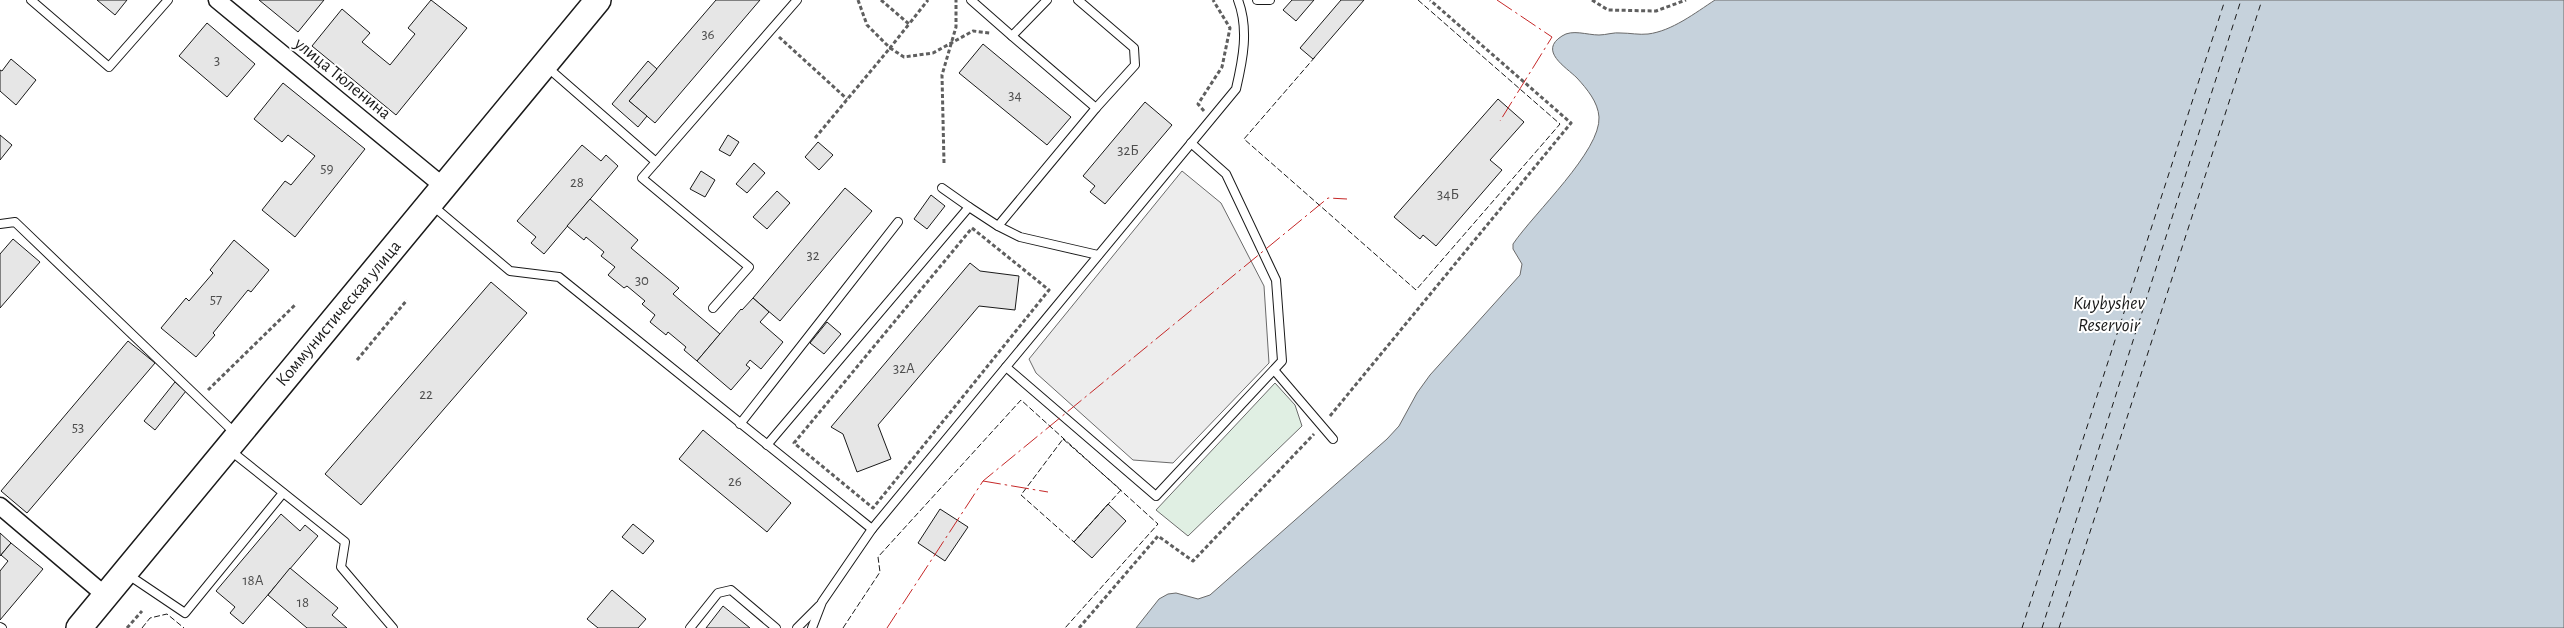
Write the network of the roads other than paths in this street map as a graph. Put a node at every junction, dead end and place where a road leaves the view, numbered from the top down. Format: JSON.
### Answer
{"nodes":[{"id":1,"x":31,"y":0,"type":"edge"},
{"id":2,"x":168,"y":0,"type":"edge"},
{"id":3,"x":217,"y":0,"type":"edge"},
{"id":4,"x":598,"y":0,"type":"edge"},
{"id":5,"x":798,"y":0,"type":"edge"},
{"id":6,"x":971,"y":0,"type":"edge"},
{"id":7,"x":1047,"y":0,"type":"edge"},
{"id":8,"x":1078,"y":0,"type":"edge"},
{"id":9,"x":1238,"y":0,"type":"edge"},
{"id":10,"x":1257,"y":0,"type":"edge"},
{"id":11,"x":1270,"y":0,"type":"edge"},
{"id":12,"x":1012,"y":36,"type":"junction"},
{"id":13,"x":545,"y":65,"type":"junction"},
{"id":14,"x":1096,"y":108,"type":"junction"},
{"id":15,"x":1191,"y":143,"type":"junction"},
{"id":16,"x":656,"y":162,"type":"junction"},
{"id":17,"x":942,"y":188,"type":"dead end"},
{"id":18,"x":436,"y":195,"type":"junction"},
{"id":19,"x":969,"y":207,"type":"junction"},
{"id":20,"x":898,"y":222,"type":"dead end"},
{"id":21,"x":0,"y":224,"type":"edge"},
{"id":22,"x":998,"y":226,"type":"junction"},
{"id":23,"x":1098,"y":256,"type":"junction"},
{"id":24,"x":713,"y":308,"type":"dead end"},
{"id":25,"x":1006,"y":367,"type":"junction"},
{"id":26,"x":1274,"y":370,"type":"junction"},
{"id":27,"x":740,"y":424,"type":"junction"},
{"id":28,"x":1333,"y":439,"type":"dead end"},
{"id":29,"x":233,"y":442,"type":"junction"},
{"id":30,"x":767,"y":445,"type":"junction"},
{"id":31,"x":283,"y":493,"type":"junction"},
{"id":32,"x":0,"y":506,"type":"edge"},
{"id":33,"x":872,"y":529,"type":"junction"},
{"id":34,"x":125,"y":572,"type":"junction"},
{"id":35,"x":106,"y":596,"type":"junction"},
{"id":36,"x":822,"y":602,"type":"junction"},
{"id":37,"x":79,"y":628,"type":"edge"},
{"id":38,"x":393,"y":628,"type":"edge"},
{"id":39,"x":690,"y":628,"type":"edge"},
{"id":40,"x":776,"y":628,"type":"edge"},
{"id":41,"x":797,"y":628,"type":"edge"},
{"id":42,"x":812,"y":628,"type":"edge"}],
"edges":[{"from":1,"to":2,"type":"lane"},
{"from":3,"to":18,"type":"street","name":"улица Тюленина"},
{"from":4,"to":13,"type":"main road","name":"Коммунистическая улица"},
{"from":5,"to":16,"type":"lane"},
{"from":6,"to":12,"type":"lane"},
{"from":7,"to":12,"type":"lane"},
{"from":8,"to":14,"type":"lane"},
{"from":9,"to":15,"type":"lane"},
{"from":10,"to":11,"type":"lane"},
{"from":12,"to":14,"type":"lane"},
{"from":13,"to":16,"type":"lane"},
{"from":13,"to":18,"type":"main road","name":"Коммунистическая улица"},
{"from":14,"to":22,"type":"lane"},
{"from":15,"to":23,"type":"lane"},
{"from":15,"to":26,"type":"lane"},
{"from":16,"to":24,"type":"lane"},
{"from":17,"to":19,"type":"lane"},
{"from":18,"to":27,"type":"lane"},
{"from":18,"to":29,"type":"main road","name":"Коммунистическая улица"},
{"from":19,"to":22,"type":"lane"},
{"from":19,"to":30,"type":"lane"},
{"from":20,"to":27,"type":"lane"},
{"from":21,"to":29,"type":"lane"},
{"from":22,"to":23,"type":"lane"},
{"from":23,"to":25,"type":"lane"},
{"from":25,"to":26,"type":"lane"},
{"from":25,"to":33,"type":"lane"},
{"from":26,"to":28,"type":"lane"},
{"from":27,"to":30,"type":"lane"},
{"from":29,"to":31,"type":"lane"},
{"from":29,"to":34,"type":"main road","name":"Коммунистическая улица"},
{"from":30,"to":33,"type":"lane"},
{"from":31,"to":34,"type":"lane"},
{"from":31,"to":38,"type":"lane"},
{"from":32,"to":35,"type":"street"},
{"from":33,"to":36,"type":"lane"},
{"from":34,"to":35,"type":"main road","name":"Коммунистическая улица"},
{"from":35,"to":37,"type":"main road","name":"Коммунистическая улица"},
{"from":36,"to":41,"type":"lane"},
{"from":36,"to":42,"type":"lane"},
{"from":39,"to":40,"type":"lane"}]}
